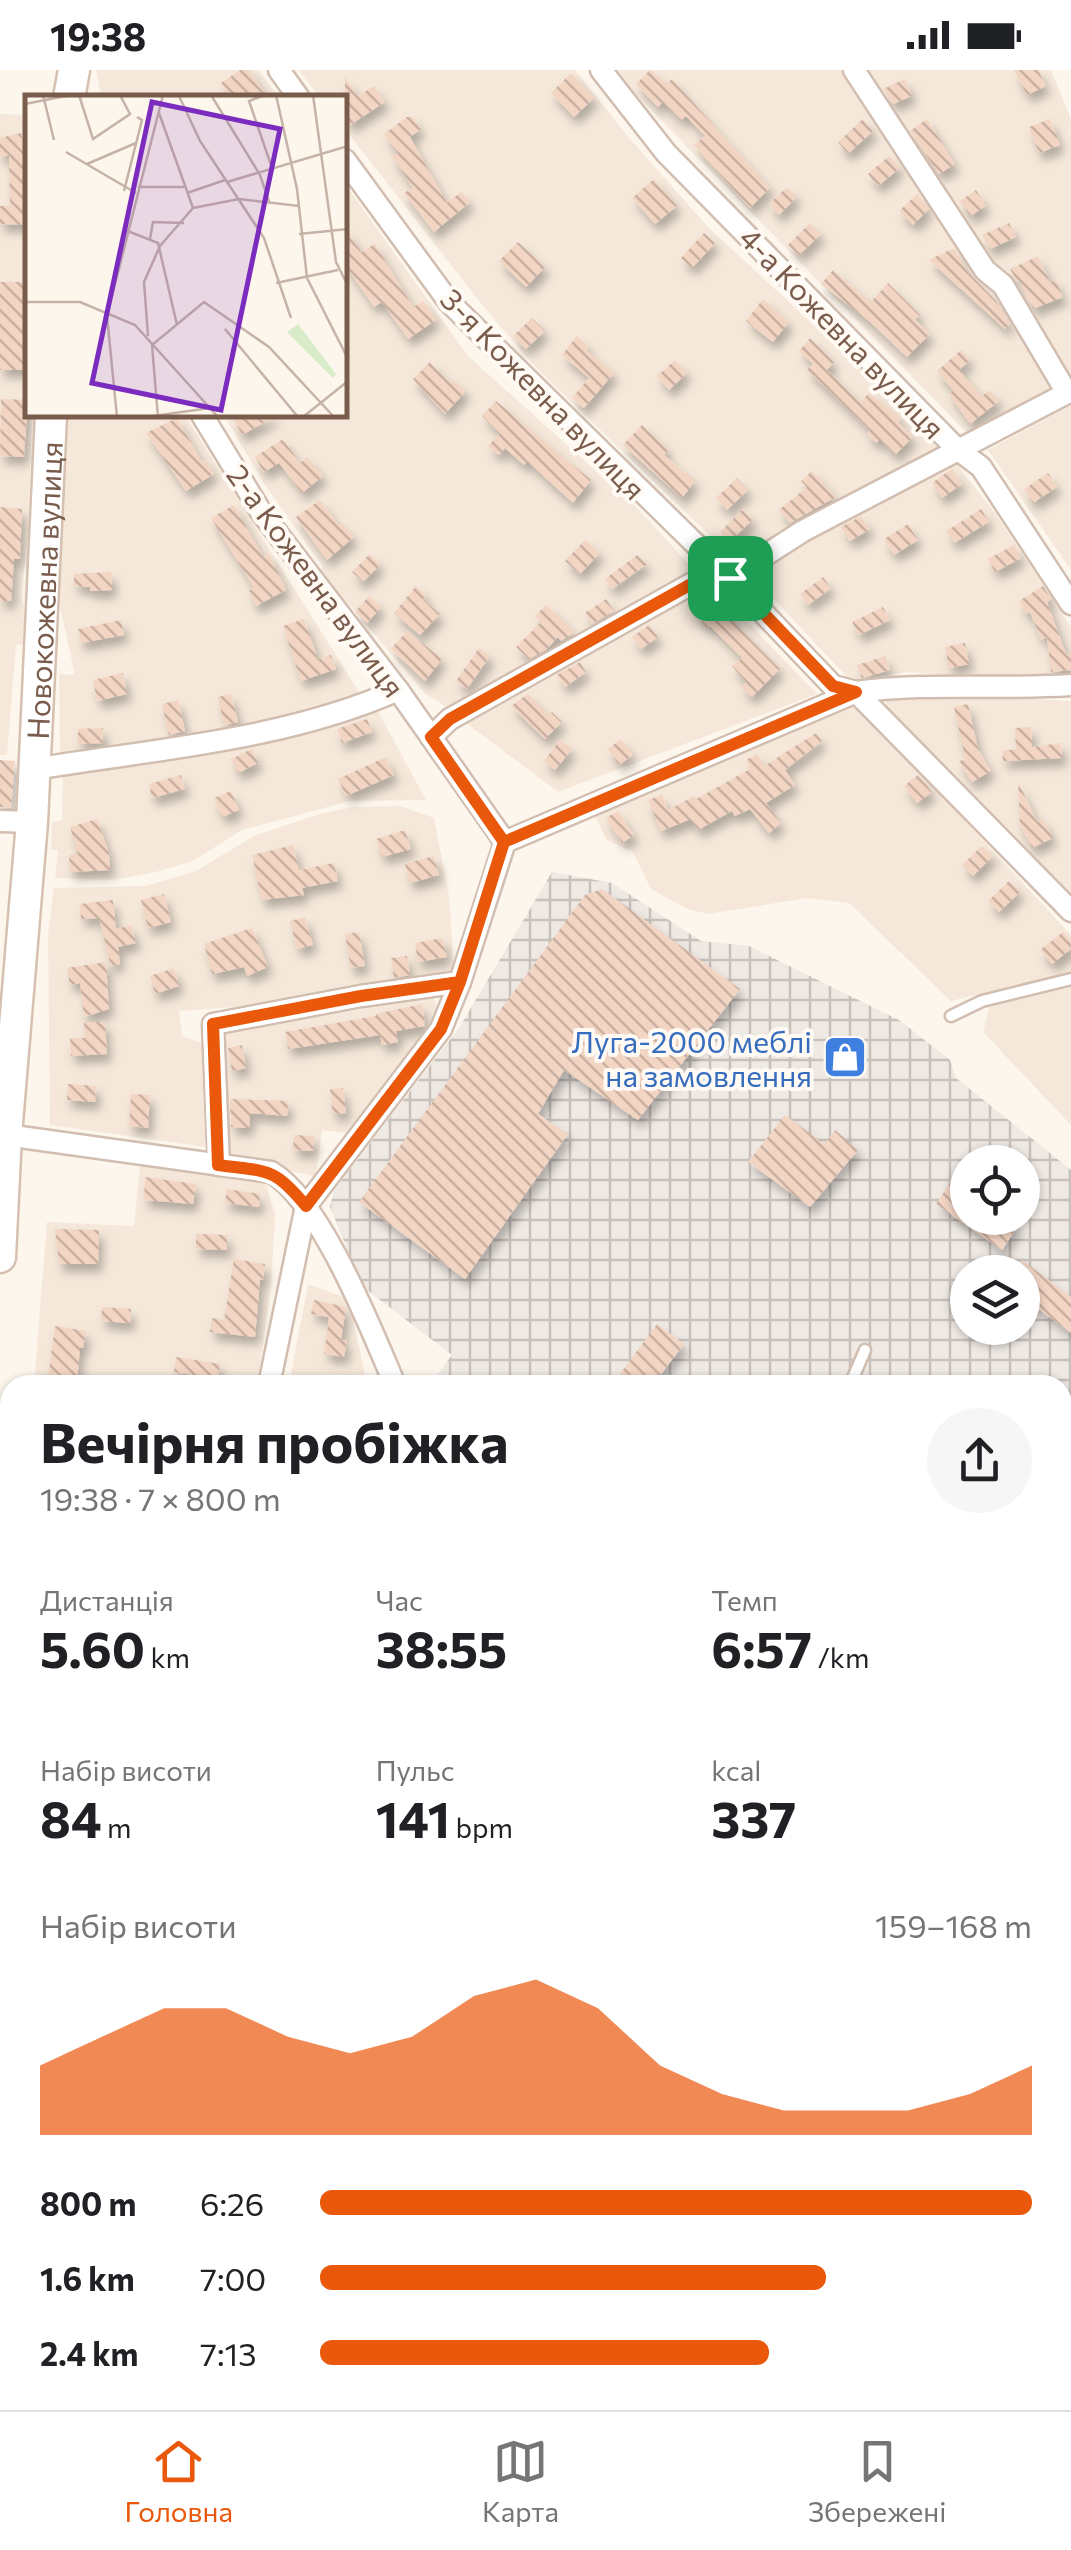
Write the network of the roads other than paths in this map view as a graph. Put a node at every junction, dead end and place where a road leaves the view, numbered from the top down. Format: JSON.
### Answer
{"nodes":[{"id":1,"x":74,"y":70,"type":"edge"},
{"id":2,"x":279,"y":70,"type":"edge"},
{"id":3,"x":602,"y":70,"type":"edge"},
{"id":4,"x":854,"y":70,"type":"edge"},
{"id":5,"x":70,"y":95,"type":"edge"},
{"id":6,"x":297,"y":95,"type":"edge"},
{"id":7,"x":348,"y":164,"type":"edge"},
{"id":8,"x":1069,"y":392,"type":"edge"},
{"id":9,"x":51,"y":418,"type":"edge"},
{"id":10,"x":204,"y":418,"type":"edge"},
{"id":11,"x":960,"y":451,"type":"junction"},
{"id":12,"x":724,"y":573,"type":"junction"},
{"id":13,"x":1071,"y":604,"type":"edge"},
{"id":14,"x":1071,"y":685,"type":"edge"},
{"id":15,"x":398,"y":690,"type":"junction"},
{"id":16,"x":856,"y":692,"type":"junction"},
{"id":17,"x":431,"y":737,"type":"junction"},
{"id":18,"x":34,"y":769,"type":"junction"},
{"id":19,"x":0,"y":821,"type":"edge"},
{"id":20,"x":32,"y":822,"type":"junction"},
{"id":21,"x":504,"y":842,"type":"junction"},
{"id":22,"x":1071,"y":911,"type":"edge"},
{"id":23,"x":1071,"y":979,"type":"edge"},
{"id":24,"x":460,"y":982,"type":"junction"},
{"id":25,"x":951,"y":1016,"type":"dead end"},
{"id":26,"x":6,"y":1135,"type":"junction"},
{"id":27,"x":218,"y":1165,"type":"junction"},
{"id":28,"x":306,"y":1206,"type":"junction"},
{"id":29,"x":0,"y":1257,"type":"edge"},
{"id":30,"x":865,"y":1350,"type":"dead end"},
{"id":31,"x":271,"y":1375,"type":"edge"},
{"id":32,"x":392,"y":1375,"type":"edge"},
{"id":33,"x":854,"y":1375,"type":"edge"}],
"edges":[{"from":1,"to":5,"type":"street"},
{"from":2,"to":6,"type":"street"},
{"from":3,"to":11,"type":"street","name":"4-а Кожевна вулиця"},
{"from":4,"to":8,"type":"street"},
{"from":7,"to":12,"type":"street","name":"3-я Кожевна вулиця"},
{"from":8,"to":11,"type":"street"},
{"from":9,"to":18,"type":"street","name":"Новокожевна вулиця"},
{"from":10,"to":15,"type":"street","name":"2-а Кожевна вулиця"},
{"from":11,"to":12,"type":"street"},
{"from":11,"to":13,"type":"street","name":"4-а Кожевна вулиця"},
{"from":12,"to":16,"type":"street","name":"3-я Кожевна вулиця"},
{"from":12,"to":17,"type":"street"},
{"from":14,"to":16,"type":"street"},
{"from":15,"to":17,"type":"street","name":"2-а Кожевна вулиця"},
{"from":15,"to":18,"type":"street"},
{"from":16,"to":21,"type":"street"},
{"from":16,"to":22,"type":"street","name":"3-я Кожевна вулиця"},
{"from":17,"to":21,"type":"street","name":"2-а Кожевна вулиця"},
{"from":18,"to":20,"type":"street","name":"Новокожевна вулиця"},
{"from":19,"to":20,"type":"street"},
{"from":20,"to":26,"type":"street","name":"Новокожевна вулиця"},
{"from":21,"to":24,"type":"street"},
{"from":23,"to":25,"type":"lane"},
{"from":24,"to":27,"type":"street"},
{"from":24,"to":28,"type":"street"},
{"from":26,"to":27,"type":"street"},
{"from":26,"to":29,"type":"street","name":"Новокожевна вулиця"},
{"from":27,"to":28,"type":"street"},
{"from":28,"to":31,"type":"street"},
{"from":28,"to":32,"type":"street"},
{"from":30,"to":33,"type":"lane"}]}
